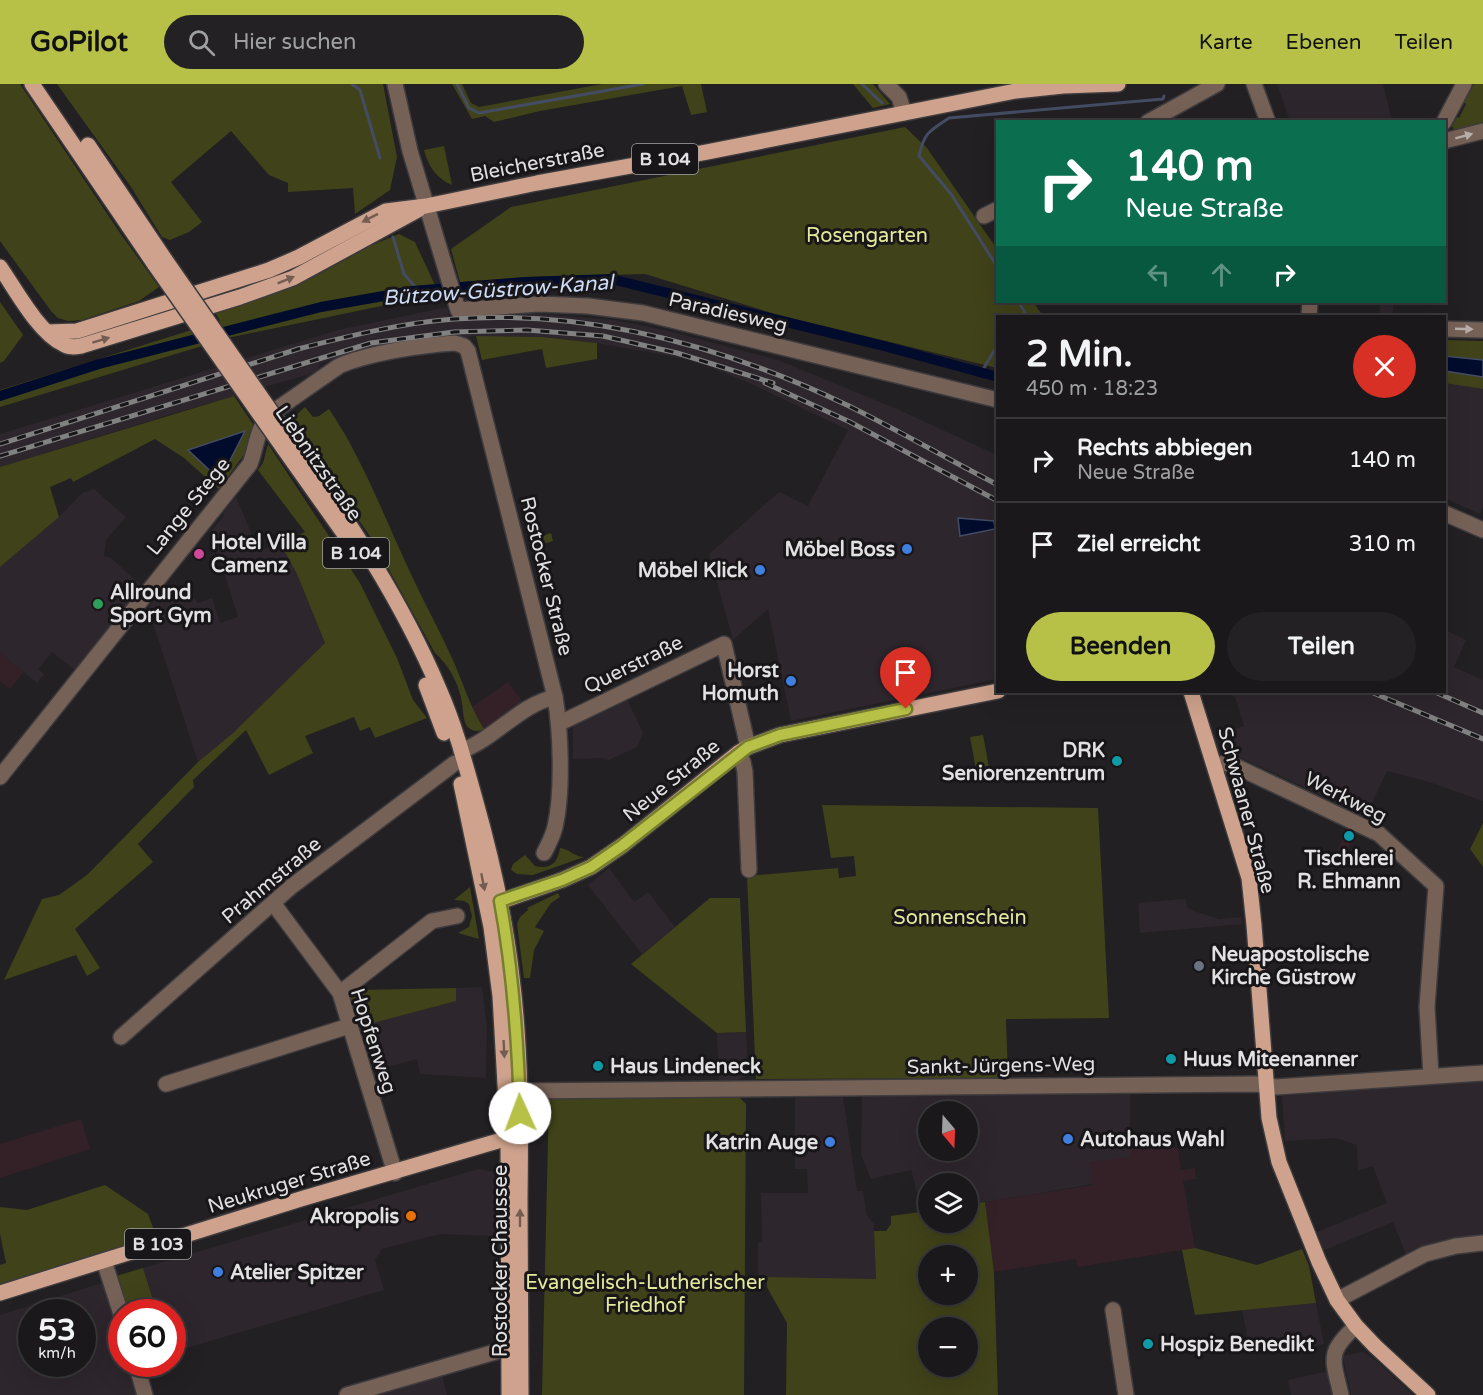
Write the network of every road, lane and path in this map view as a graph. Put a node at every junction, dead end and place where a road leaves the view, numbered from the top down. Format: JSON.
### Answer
{"nodes":[{"id":1,"x":32,"y":84,"type":"edge"},
{"id":2,"x":45,"y":84,"type":"edge"},
{"id":3,"x":395,"y":84,"type":"edge"},
{"id":4,"x":886,"y":84,"type":"edge"},
{"id":5,"x":1118,"y":84,"type":"edge"},
{"id":6,"x":1216,"y":84,"type":"edge"},
{"id":7,"x":1254,"y":84,"type":"edge"},
{"id":8,"x":1265,"y":84,"type":"edge"},
{"id":9,"x":1464,"y":84,"type":"edge"},
{"id":10,"x":1038,"y":86,"type":"edge"},
{"id":11,"x":904,"y":113,"type":"junction"},
{"id":12,"x":1152,"y":120,"type":"edge"},
{"id":13,"x":1267,"y":120,"type":"edge"},
{"id":14,"x":1277,"y":120,"type":"edge"},
{"id":15,"x":1445,"y":120,"type":"edge"},
{"id":16,"x":1483,"y":131,"type":"edge"},
{"id":17,"x":1446,"y":140,"type":"edge"},
{"id":18,"x":426,"y":206,"type":"junction"},
{"id":19,"x":161,"y":263,"type":"junction"},
{"id":20,"x":0,"y":267,"type":"edge"},
{"id":21,"x":1446,"y":329,"type":"edge"},
{"id":22,"x":1483,"y":330,"type":"edge"},
{"id":23,"x":455,"y":343,"type":"joint"},
{"id":24,"x":996,"y":400,"type":"edge"},
{"id":25,"x":1446,"y":514,"type":"edge"},
{"id":26,"x":1483,"y":530,"type":"edge"},
{"id":27,"x":996,"y":691,"type":"edge"},
{"id":28,"x":1191,"y":693,"type":"edge"},
{"id":29,"x":555,"y":697,"type":"junction"},
{"id":30,"x":560,"y":723,"type":"junction"},
{"id":31,"x":743,"y":750,"type":"junction"},
{"id":32,"x":458,"y":757,"type":"junction"},
{"id":33,"x":1215,"y":766,"type":"junction"},
{"id":34,"x":0,"y":777,"type":"edge"},
{"id":35,"x":544,"y":853,"type":"dead end"},
{"id":36,"x":749,"y":870,"type":"dead end"},
{"id":37,"x":273,"y":903,"type":"junction"},
{"id":38,"x":494,"y":903,"type":"junction"},
{"id":39,"x":457,"y":916,"type":"dead end"},
{"id":40,"x":340,"y":993,"type":"junction"},
{"id":41,"x":349,"y":1026,"type":"junction"},
{"id":42,"x":121,"y":1037,"type":"dead end"},
{"id":43,"x":1483,"y":1072,"type":"edge"},
{"id":44,"x":1431,"y":1076,"type":"junction"},
{"id":45,"x":166,"y":1084,"type":"dead end"},
{"id":46,"x":1266,"y":1086,"type":"junction"},
{"id":47,"x":519,"y":1091,"type":"junction"},
{"id":48,"x":514,"y":1136,"type":"junction"},
{"id":49,"x":394,"y":1173,"type":"junction"},
{"id":50,"x":1483,"y":1243,"type":"edge"},
{"id":51,"x":104,"y":1261,"type":"junction"},
{"id":52,"x":0,"y":1293,"type":"edge"},
{"id":53,"x":116,"y":1299,"type":"edge"},
{"id":54,"x":1337,"y":1300,"type":"junction"},
{"id":55,"x":1113,"y":1310,"type":"dead end"},
{"id":56,"x":1356,"y":1326,"type":"junction"},
{"id":57,"x":509,"y":1350,"type":"junction"},
{"id":58,"x":140,"y":1377,"type":"edge"},
{"id":59,"x":145,"y":1395,"type":"edge"},
{"id":60,"x":347,"y":1395,"type":"edge"},
{"id":61,"x":509,"y":1395,"type":"edge"},
{"id":62,"x":521,"y":1395,"type":"edge"},
{"id":63,"x":1126,"y":1395,"type":"edge"},
{"id":64,"x":1341,"y":1395,"type":"edge"},
{"id":65,"x":1428,"y":1395,"type":"edge"}],
"edges":[{"from":1,"to":19,"type":"main road","name":"Liebnitzstraße","number":"B 104"},
{"from":2,"to":19,"type":"main road","number":"B 104"},
{"from":3,"to":18,"type":"street"},
{"from":4,"to":11,"type":"street"},
{"from":5,"to":10,"type":"main road","name":"Bleicherstraße","number":"B 104"},
{"from":6,"to":12,"type":"street"},
{"from":7,"to":13,"type":"street"},
{"from":8,"to":14,"type":"street"},
{"from":9,"to":15,"type":"street"},
{"from":10,"to":11,"type":"main road","name":"Bleicherstraße","number":"B 104"},
{"from":11,"to":18,"type":"main road","name":"Bleicherstraße","number":"B 104"},
{"from":17,"to":16,"type":"street","one_way":true},
{"from":18,"to":20,"type":"main road","name":"Bleicherstraße","number":"B 104"},
{"from":18,"to":24,"type":"street","name":"Paradiesweg"},
{"from":19,"to":32,"type":"main road","name":"Liebnitzstraße","number":"B 104","bridge":true},
{"from":21,"to":22,"type":"street","one_way":true},
{"from":23,"to":29,"type":"street","name":"Rostocker Straße"},
{"from":23,"to":34,"type":"street","name":"Lange Stege"},
{"from":25,"to":26,"type":"street"},
{"from":27,"to":31,"type":"main road","name":"Neue Straße"},
{"from":28,"to":33,"type":"main road","name":"Schwaaner Straße"},
{"from":29,"to":30,"type":"street","name":"Rostocker Straße"},
{"from":29,"to":32,"type":"street","name":"Prahmstraße"},
{"from":30,"to":31,"type":"street","name":"Querstraße"},
{"from":30,"to":35,"type":"street","name":"Rostocker Straße"},
{"from":31,"to":36,"type":"street"},
{"from":31,"to":38,"type":"main road","name":"Neue Straße"},
{"from":32,"to":37,"type":"street","name":"Prahmstraße"},
{"from":32,"to":38,"type":"main road","name":"Liebnitzstraße","number":"B 104"},
{"from":33,"to":44,"type":"street","name":"Werkweg"},
{"from":33,"to":46,"type":"main road","name":"Schwaaner Straße"},
{"from":37,"to":40,"type":"street","name":"Hopfenweg"},
{"from":37,"to":42,"type":"street","name":"Prahmstraße"},
{"from":38,"to":47,"type":"main road","number":"B 104"},
{"from":38,"to":48,"type":"main road","number":"B 104","one_way":true},
{"from":39,"to":40,"type":"street"},
{"from":40,"to":41,"type":"street","name":"Hopfenweg"},
{"from":41,"to":45,"type":"street"},
{"from":41,"to":49,"type":"street","name":"Hopfenweg"},
{"from":43,"to":44,"type":"street","name":"Sankt-Jürgens-Weg"},
{"from":44,"to":46,"type":"street","name":"Sankt-Jürgens-Weg"},
{"from":46,"to":47,"type":"street","name":"Sankt-Jürgens-Weg"},
{"from":46,"to":54,"type":"main road","name":"Schwaaner Straße"},
{"from":47,"to":48,"type":"main road","name":"Rostocker Chaussee","number":"B 104"},
{"from":48,"to":49,"type":"main road","name":"Neukruger Straße","number":"B 103"},
{"from":48,"to":57,"type":"main road","name":"Rostocker Chaussee"},
{"from":62,"to":48,"type":"main road","name":"Rostocker Chaussee","one_way":true},
{"from":49,"to":51,"type":"main road","name":"Neukruger Straße","number":"B 103"},
{"from":50,"to":54,"type":"street"},
{"from":51,"to":52,"type":"main road","name":"Neukruger Straße","number":"B 103"},
{"from":51,"to":53,"type":"street"},
{"from":54,"to":56,"type":"main road","name":"Schwaaner Straße"},
{"from":55,"to":63,"type":"street"},
{"from":56,"to":64,"type":"street"},
{"from":56,"to":65,"type":"main road","name":"Schwaaner Straße"},
{"from":57,"to":60,"type":"street"},
{"from":57,"to":61,"type":"main road","name":"Rostocker Chaussee"},
{"from":58,"to":59,"type":"street"}]}
